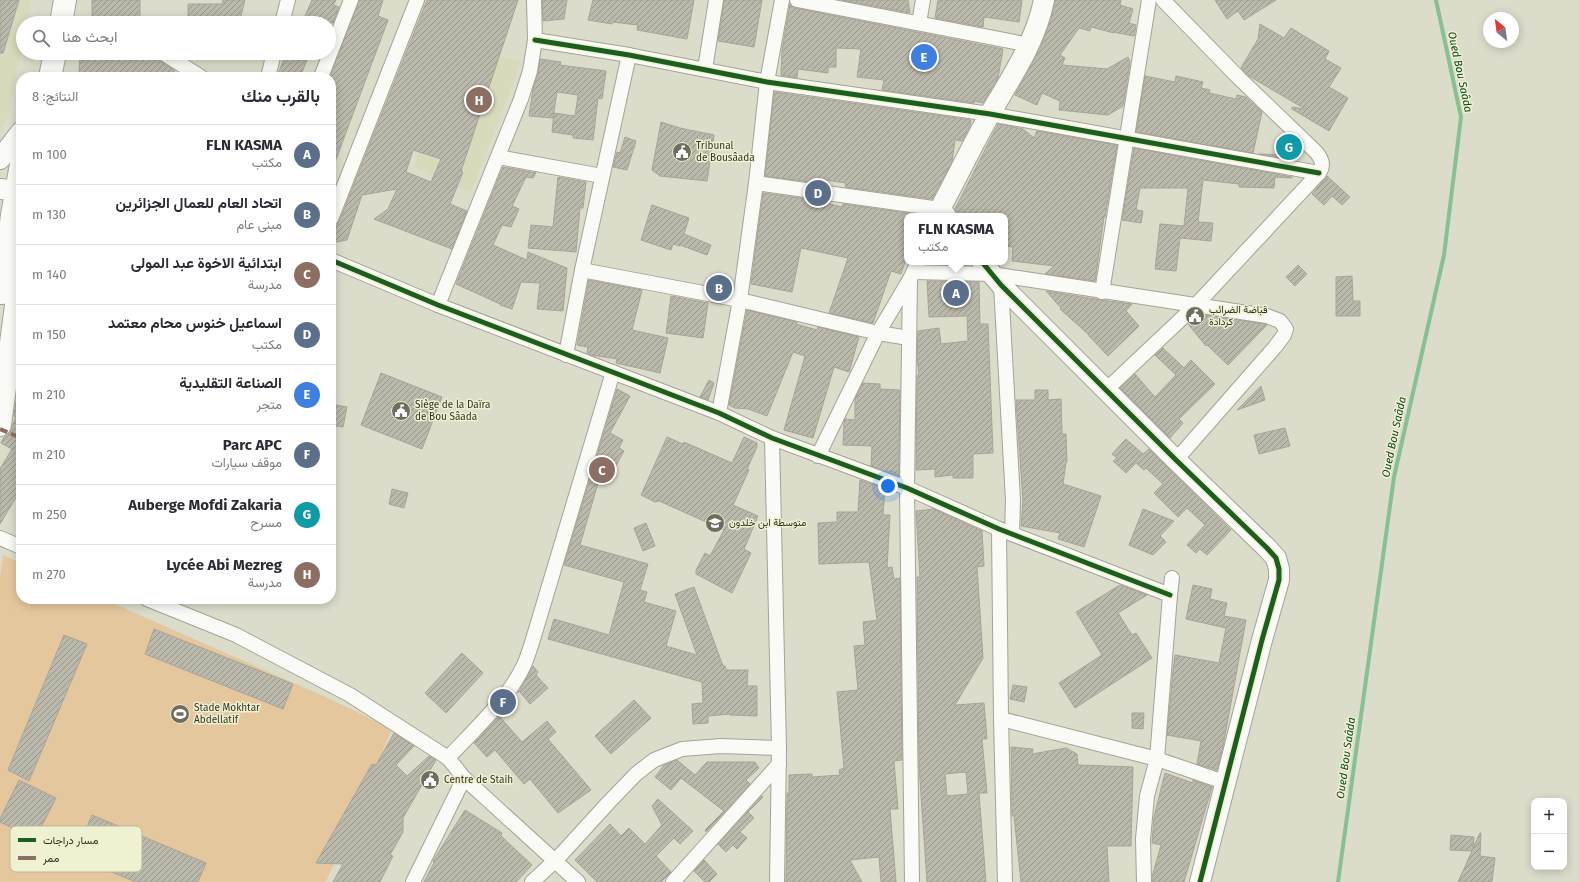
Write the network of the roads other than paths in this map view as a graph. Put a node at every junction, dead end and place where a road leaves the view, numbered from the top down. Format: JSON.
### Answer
{"nodes":[{"id":1,"x":50,"y":0,"type":"edge"},
{"id":2,"x":65,"y":0,"type":"edge"},
{"id":3,"x":288,"y":0,"type":"edge"},
{"id":4,"x":350,"y":0,"type":"edge"},
{"id":5,"x":416,"y":0,"type":"edge"},
{"id":6,"x":534,"y":0,"type":"edge"},
{"id":7,"x":716,"y":0,"type":"edge"},
{"id":8,"x":782,"y":0,"type":"edge"},
{"id":9,"x":797,"y":0,"type":"edge"},
{"id":10,"x":923,"y":0,"type":"edge"},
{"id":11,"x":1044,"y":0,"type":"edge"},
{"id":12,"x":1149,"y":0,"type":"edge"},
{"id":13,"x":1163,"y":0,"type":"edge"},
{"id":14,"x":47,"y":16,"type":"edge"},
{"id":15,"x":62,"y":16,"type":"edge"},
{"id":16,"x":284,"y":16,"type":"edge"},
{"id":17,"x":919,"y":23,"type":"junction"},
{"id":18,"x":336,"y":37,"type":"edge"},
{"id":19,"x":535,"y":40,"type":"junction"},
{"id":20,"x":1030,"y":45,"type":"junction"},
{"id":21,"x":628,"y":55,"type":"junction"},
{"id":22,"x":39,"y":60,"type":"edge"},
{"id":23,"x":54,"y":60,"type":"edge"},
{"id":24,"x":174,"y":60,"type":"edge"},
{"id":25,"x":272,"y":60,"type":"edge"},
{"id":26,"x":327,"y":60,"type":"edge"},
{"id":27,"x":705,"y":69,"type":"junction"},
{"id":28,"x":37,"y":72,"type":"edge"},
{"id":29,"x":51,"y":72,"type":"edge"},
{"id":30,"x":193,"y":72,"type":"edge"},
{"id":31,"x":269,"y":72,"type":"edge"},
{"id":32,"x":323,"y":72,"type":"edge"},
{"id":33,"x":767,"y":82,"type":"junction"},
{"id":34,"x":990,"y":114,"type":"junction"},
{"id":35,"x":16,"y":138,"type":"edge"},
{"id":36,"x":1127,"y":139,"type":"junction"},
{"id":37,"x":498,"y":157,"type":"junction"},
{"id":38,"x":0,"y":159,"type":"edge"},
{"id":39,"x":1319,"y":173,"type":"junction"},
{"id":40,"x":602,"y":176,"type":"junction"},
{"id":41,"x":16,"y":180,"type":"edge"},
{"id":42,"x":756,"y":183,"type":"junction"},
{"id":43,"x":13,"y":190,"type":"edge"},
{"id":44,"x":336,"y":206,"type":"edge"},
{"id":45,"x":935,"y":213,"type":"edge"},
{"id":46,"x":941,"y":213,"type":"edge"},
{"id":47,"x":11,"y":215,"type":"edge"},
{"id":48,"x":336,"y":262,"type":"edge"},
{"id":49,"x":582,"y":270,"type":"junction"},
{"id":50,"x":914,"y":271,"type":"edge"},
{"id":51,"x":992,"y":274,"type":"edge"},
{"id":52,"x":16,"y":284,"type":"edge"},
{"id":53,"x":1102,"y":292,"type":"junction"},
{"id":54,"x":740,"y":300,"type":"junction"},
{"id":55,"x":438,"y":305,"type":"junction"},
{"id":56,"x":1196,"y":305,"type":"junction"},
{"id":57,"x":4,"y":323,"type":"edge"},
{"id":58,"x":878,"y":333,"type":"junction"},
{"id":59,"x":909,"y":338,"type":"junction"},
{"id":60,"x":566,"y":355,"type":"junction"},
{"id":61,"x":613,"y":372,"type":"junction"},
{"id":62,"x":1107,"y":389,"type":"junction"},
{"id":63,"x":719,"y":413,"type":"junction"},
{"id":64,"x":0,"y":425,"type":"edge"},
{"id":65,"x":772,"y":438,"type":"junction"},
{"id":66,"x":818,"y":456,"type":"junction"},
{"id":67,"x":1176,"y":460,"type":"junction"},
{"id":68,"x":907,"y":488,"type":"junction"},
{"id":69,"x":1006,"y":531,"type":"junction"},
{"id":70,"x":0,"y":538,"type":"edge"},
{"id":71,"x":16,"y":545,"type":"edge"},
{"id":72,"x":1172,"y":578,"type":"dead end"},
{"id":73,"x":1170,"y":595,"type":"junction"},
{"id":74,"x":159,"y":604,"type":"edge"},
{"id":75,"x":1001,"y":719,"type":"junction"},
{"id":76,"x":779,"y":748,"type":"junction"},
{"id":77,"x":448,"y":758,"type":"junction"},
{"id":78,"x":1158,"y":759,"type":"junction"},
{"id":79,"x":779,"y":764,"type":"junction"},
{"id":80,"x":464,"y":778,"type":"junction"},
{"id":81,"x":1224,"y":782,"type":"junction"},
{"id":82,"x":556,"y":860,"type":"junction"},
{"id":83,"x":413,"y":882,"type":"edge"},
{"id":84,"x":532,"y":882,"type":"edge"},
{"id":85,"x":578,"y":882,"type":"edge"},
{"id":86,"x":673,"y":882,"type":"edge"},
{"id":87,"x":777,"y":882,"type":"edge"},
{"id":88,"x":912,"y":882,"type":"edge"},
{"id":89,"x":1005,"y":882,"type":"edge"},
{"id":90,"x":1144,"y":882,"type":"edge"},
{"id":91,"x":1200,"y":882,"type":"edge"}],
"edges":[{"from":1,"to":14,"type":"main road"},
{"from":2,"to":15,"type":"main road"},
{"from":3,"to":16,"type":"street"},
{"from":4,"to":18,"type":"street"},
{"from":5,"to":44,"type":"street"},
{"from":6,"to":19,"type":"street"},
{"from":7,"to":27,"type":"street"},
{"from":8,"to":33,"type":"street"},
{"from":9,"to":17,"type":"street"},
{"from":10,"to":17,"type":"street"},
{"from":11,"to":20,"type":"street"},
{"from":12,"to":36,"type":"street"},
{"from":13,"to":39,"type":"street"},
{"from":17,"to":20,"type":"street"},
{"from":19,"to":21,"type":"street"},
{"from":19,"to":37,"type":"street"},
{"from":20,"to":34,"type":"street"},
{"from":21,"to":27,"type":"street"},
{"from":21,"to":40,"type":"street"},
{"from":22,"to":28,"type":"main road"},
{"from":23,"to":29,"type":"main road"},
{"from":24,"to":30,"type":"street"},
{"from":25,"to":31,"type":"street"},
{"from":26,"to":32,"type":"street"},
{"from":27,"to":33,"type":"street"},
{"from":33,"to":34,"type":"street"},
{"from":33,"to":42,"type":"street"},
{"from":34,"to":36,"type":"street"},
{"from":34,"to":46,"type":"street"},
{"from":35,"to":38,"type":"street"},
{"from":36,"to":39,"type":"street"},
{"from":36,"to":53,"type":"street"},
{"from":37,"to":40,"type":"street"},
{"from":37,"to":55,"type":"street"},
{"from":39,"to":56,"type":"street"},
{"from":40,"to":49,"type":"street"},
{"from":41,"to":43,"type":"main road"},
{"from":42,"to":45,"type":"street"},
{"from":42,"to":54,"type":"street"},
{"from":43,"to":47,"type":"main road"},
{"from":47,"to":57,"type":"main road"},
{"from":48,"to":55,"type":"street"},
{"from":49,"to":54,"type":"street"},
{"from":49,"to":60,"type":"street"},
{"from":50,"to":51,"type":"street"},
{"from":50,"to":58,"type":"street"},
{"from":50,"to":59,"type":"street"},
{"from":51,"to":53,"type":"street"},
{"from":51,"to":62,"type":"street"},
{"from":51,"to":69,"type":"street"},
{"from":52,"to":57,"type":"main road"},
{"from":53,"to":56,"type":"street"},
{"from":54,"to":58,"type":"street"},
{"from":54,"to":63,"type":"street"},
{"from":55,"to":60,"type":"street"},
{"from":56,"to":62,"type":"street"},
{"from":56,"to":67,"type":"street"},
{"from":57,"to":64,"type":"main road"},
{"from":58,"to":59,"type":"street"},
{"from":58,"to":66,"type":"street"},
{"from":59,"to":68,"type":"street"},
{"from":60,"to":61,"type":"street"},
{"from":61,"to":63,"type":"street"},
{"from":61,"to":77,"type":"street"},
{"from":62,"to":67,"type":"street"},
{"from":63,"to":65,"type":"street"},
{"from":65,"to":66,"type":"street"},
{"from":65,"to":76,"type":"street"},
{"from":66,"to":68,"type":"street"},
{"from":67,"to":81,"type":"street"},
{"from":68,"to":69,"type":"street"},
{"from":68,"to":88,"type":"street"},
{"from":69,"to":73,"type":"street"},
{"from":69,"to":75,"type":"street"},
{"from":70,"to":71,"type":"street"},
{"from":72,"to":73,"type":"street"},
{"from":73,"to":78,"type":"street"},
{"from":74,"to":77,"type":"street"},
{"from":75,"to":78,"type":"street"},
{"from":75,"to":89,"type":"street"},
{"from":76,"to":79,"type":"street"},
{"from":76,"to":82,"type":"street"},
{"from":77,"to":80,"type":"street"},
{"from":78,"to":81,"type":"street"},
{"from":78,"to":90,"type":"street"},
{"from":79,"to":86,"type":"street"},
{"from":79,"to":87,"type":"street"},
{"from":80,"to":82,"type":"street"},
{"from":80,"to":83,"type":"street"},
{"from":81,"to":91,"type":"street"},
{"from":82,"to":84,"type":"street"},
{"from":82,"to":85,"type":"street"}]}
